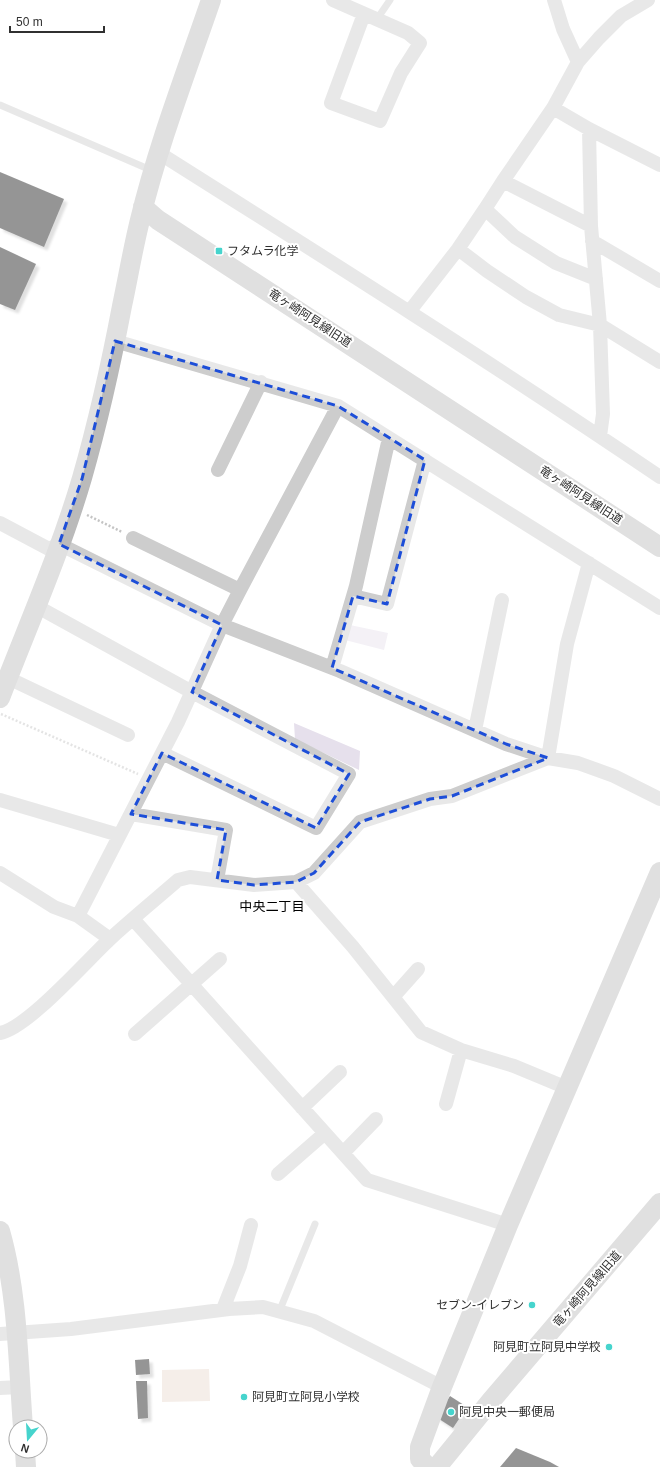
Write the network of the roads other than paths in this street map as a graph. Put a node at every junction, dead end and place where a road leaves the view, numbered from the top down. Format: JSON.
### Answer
{"nodes":[{"id":1,"x":211,"y":0,"type":"edge"},
{"id":2,"x":333,"y":0,"type":"edge"},
{"id":3,"x":390,"y":0,"type":"edge"},
{"id":4,"x":554,"y":0,"type":"edge"},
{"id":5,"x":648,"y":0,"type":"edge"},
{"id":6,"x":364,"y":14,"type":"junction"},
{"id":7,"x":377,"y":19,"type":"junction"},
{"id":8,"x":578,"y":62,"type":"junction"},
{"id":9,"x":0,"y":105,"type":"edge"},
{"id":10,"x":553,"y":108,"type":"junction"},
{"id":11,"x":589,"y":129,"type":"junction"},
{"id":12,"x":156,"y":162,"type":"junction"},
{"id":13,"x":660,"y":165,"type":"edge"},
{"id":14,"x":503,"y":181,"type":"junction"},
{"id":15,"x":143,"y":207,"type":"junction"},
{"id":16,"x":485,"y":209,"type":"junction"},
{"id":17,"x":591,"y":226,"type":"junction"},
{"id":18,"x":592,"y":240,"type":"junction"},
{"id":19,"x":458,"y":249,"type":"junction"},
{"id":20,"x":596,"y":279,"type":"junction"},
{"id":21,"x":660,"y":281,"type":"edge"},
{"id":22,"x":409,"y":312,"type":"junction"},
{"id":23,"x":600,"y":325,"type":"junction"},
{"id":24,"x":115,"y":341,"type":"junction"},
{"id":25,"x":660,"y":362,"type":"edge"},
{"id":26,"x":261,"y":382,"type":"junction"},
{"id":27,"x":338,"y":406,"type":"junction"},
{"id":28,"x":600,"y":436,"type":"junction"},
{"id":29,"x":389,"y":438,"type":"junction"},
{"id":30,"x":424,"y":460,"type":"junction"},
{"id":31,"x":218,"y":470,"type":"dead end"},
{"id":32,"x":660,"y":477,"type":"edge"},
{"id":33,"x":0,"y":523,"type":"edge"},
{"id":34,"x":133,"y":538,"type":"road end"},
{"id":35,"x":59,"y":544,"type":"junction"},
{"id":36,"x":660,"y":547,"type":"edge"},
{"id":37,"x":589,"y":563,"type":"junction"},
{"id":38,"x":240,"y":590,"type":"junction"},
{"id":39,"x":353,"y":596,"type":"junction"},
{"id":40,"x":502,"y":600,"type":"dead end"},
{"id":41,"x":36,"y":606,"type":"junction"},
{"id":42,"x":660,"y":608,"type":"edge"},
{"id":43,"x":222,"y":625,"type":"junction"},
{"id":44,"x":332,"y":668,"type":"junction"},
{"id":45,"x":8,"y":678,"type":"junction"},
{"id":46,"x":192,"y":692,"type":"junction"},
{"id":47,"x":0,"y":698,"type":"edge"},
{"id":48,"x":475,"y":730,"type":"junction"},
{"id":49,"x":128,"y":735,"type":"dead end"},
{"id":50,"x":162,"y":753,"type":"junction"},
{"id":51,"x":548,"y":758,"type":"junction"},
{"id":52,"x":660,"y":799,"type":"edge"},
{"id":53,"x":0,"y":800,"type":"edge"},
{"id":54,"x":131,"y":814,"type":"junction"},
{"id":55,"x":120,"y":835,"type":"junction"},
{"id":56,"x":660,"y":872,"type":"edge"},
{"id":57,"x":0,"y":873,"type":"edge"},
{"id":58,"x":217,"y":880,"type":"junction"},
{"id":59,"x":296,"y":882,"type":"junction"},
{"id":60,"x":78,"y":916,"type":"junction"},
{"id":61,"x":133,"y":919,"type":"junction"},
{"id":62,"x":110,"y":939,"type":"junction"},
{"id":63,"x":220,"y":959,"type":"dead end"},
{"id":64,"x":418,"y":969,"type":"dead end"},
{"id":65,"x":192,"y":985,"type":"junction"},
{"id":66,"x":393,"y":997,"type":"junction"},
{"id":67,"x":0,"y":1033,"type":"edge"},
{"id":68,"x":135,"y":1034,"type":"dead end"},
{"id":69,"x":461,"y":1050,"type":"junction"},
{"id":70,"x":340,"y":1072,"type":"dead end"},
{"id":71,"x":567,"y":1088,"type":"junction"},
{"id":72,"x":446,"y":1104,"type":"dead end"},
{"id":73,"x":302,"y":1108,"type":"junction"},
{"id":74,"x":376,"y":1119,"type":"dead end"},
{"id":75,"x":325,"y":1133,"type":"junction"},
{"id":76,"x":343,"y":1153,"type":"junction"},
{"id":77,"x":278,"y":1174,"type":"dead end"},
{"id":78,"x":660,"y":1203,"type":"edge"},
{"id":79,"x":315,"y":1224,"type":"dead end"},
{"id":80,"x":252,"y":1225,"type":"dead end"},
{"id":81,"x":508,"y":1225,"type":"junction"},
{"id":82,"x":0,"y":1231,"type":"edge"},
{"id":83,"x":223,"y":1309,"type":"junction"},
{"id":84,"x":280,"y":1312,"type":"junction"},
{"id":85,"x":8,"y":1333,"type":"edge"},
{"id":86,"x":20,"y":1387,"type":"junction"},
{"id":87,"x":442,"y":1387,"type":"junction"},
{"id":88,"x":0,"y":1388,"type":"edge"},
{"id":89,"x":22,"y":1419,"type":"edge"},
{"id":90,"x":428,"y":1467,"type":"edge"},
{"id":91,"x":437,"y":1467,"type":"edge"}],
"edges":[{"from":1,"to":12,"type":"street"},
{"from":2,"to":6,"type":"street"},
{"from":3,"to":7,"type":"lane"},
{"from":4,"to":8,"type":"street"},
{"from":5,"to":8,"type":"street"},
{"from":6,"to":7,"type":"street"},
{"from":6,"to":7,"type":"street"},
{"from":8,"to":10,"type":"street"},
{"from":9,"to":12,"type":"lane"},
{"from":10,"to":11,"type":"street"},
{"from":10,"to":14,"type":"street"},
{"from":11,"to":13,"type":"street"},
{"from":11,"to":17,"type":"street"},
{"from":12,"to":15,"type":"street"},
{"from":12,"to":22,"type":"street"},
{"from":14,"to":16,"type":"street"},
{"from":14,"to":17,"type":"street"},
{"from":15,"to":24,"type":"street"},
{"from":15,"to":36,"type":"street","name":"竜ヶ崎阿見線旧道"},
{"from":16,"to":19,"type":"street"},
{"from":16,"to":20,"type":"street"},
{"from":17,"to":18,"type":"street"},
{"from":18,"to":20,"type":"street"},
{"from":18,"to":21,"type":"street"},
{"from":19,"to":22,"type":"street"},
{"from":19,"to":23,"type":"street"},
{"from":20,"to":23,"type":"street"},
{"from":22,"to":28,"type":"street"},
{"from":23,"to":25,"type":"street"},
{"from":23,"to":28,"type":"street"},
{"from":24,"to":26,"type":"street"},
{"from":24,"to":35,"type":"street"},
{"from":26,"to":27,"type":"street"},
{"from":26,"to":31,"type":"street"},
{"from":27,"to":29,"type":"street"},
{"from":27,"to":38,"type":"street"},
{"from":28,"to":32,"type":"street"},
{"from":29,"to":30,"type":"street"},
{"from":29,"to":39,"type":"street"},
{"from":30,"to":37,"type":"street"},
{"from":30,"to":39,"type":"street"},
{"from":33,"to":35,"type":"street"},
{"from":34,"to":38,"type":"street"},
{"from":35,"to":41,"type":"street"},
{"from":35,"to":43,"type":"street"},
{"from":37,"to":42,"type":"street"},
{"from":37,"to":51,"type":"street"},
{"from":38,"to":43,"type":"street"},
{"from":39,"to":44,"type":"street"},
{"from":40,"to":48,"type":"street"},
{"from":41,"to":45,"type":"street"},
{"from":41,"to":46,"type":"street"},
{"from":43,"to":44,"type":"street"},
{"from":43,"to":46,"type":"street"},
{"from":44,"to":48,"type":"street"},
{"from":45,"to":47,"type":"street"},
{"from":45,"to":49,"type":"street"},
{"from":46,"to":50,"type":"street"},
{"from":46,"to":50,"type":"street"},
{"from":48,"to":51,"type":"street"},
{"from":50,"to":54,"type":"street"},
{"from":51,"to":52,"type":"street"},
{"from":51,"to":59,"type":"street"},
{"from":53,"to":55,"type":"street"},
{"from":54,"to":55,"type":"street"},
{"from":54,"to":58,"type":"street"},
{"from":55,"to":60,"type":"street"},
{"from":56,"to":71,"type":"street"},
{"from":57,"to":60,"type":"street"},
{"from":58,"to":59,"type":"street"},
{"from":58,"to":61,"type":"street"},
{"from":59,"to":66,"type":"street"},
{"from":60,"to":62,"type":"street"},
{"from":61,"to":62,"type":"street"},
{"from":61,"to":65,"type":"street"},
{"from":62,"to":67,"type":"street"},
{"from":63,"to":65,"type":"street"},
{"from":64,"to":66,"type":"street"},
{"from":65,"to":68,"type":"street"},
{"from":65,"to":73,"type":"street"},
{"from":66,"to":69,"type":"street"},
{"from":69,"to":71,"type":"street"},
{"from":69,"to":72,"type":"street"},
{"from":70,"to":73,"type":"street"},
{"from":71,"to":81,"type":"street"},
{"from":73,"to":75,"type":"street"},
{"from":74,"to":76,"type":"street"},
{"from":75,"to":76,"type":"street"},
{"from":75,"to":77,"type":"street"},
{"from":76,"to":81,"type":"street"},
{"from":78,"to":91,"type":"street","name":"竜ヶ崎阿見線旧道"},
{"from":79,"to":84,"type":"lane"},
{"from":80,"to":83,"type":"street"},
{"from":81,"to":87,"type":"street"},
{"from":82,"to":85,"type":"street"},
{"from":83,"to":84,"type":"street"},
{"from":83,"to":85,"type":"street"},
{"from":84,"to":87,"type":"street"},
{"from":85,"to":86,"type":"street"},
{"from":86,"to":88,"type":"street"},
{"from":86,"to":89,"type":"street"},
{"from":87,"to":90,"type":"street"}]}
